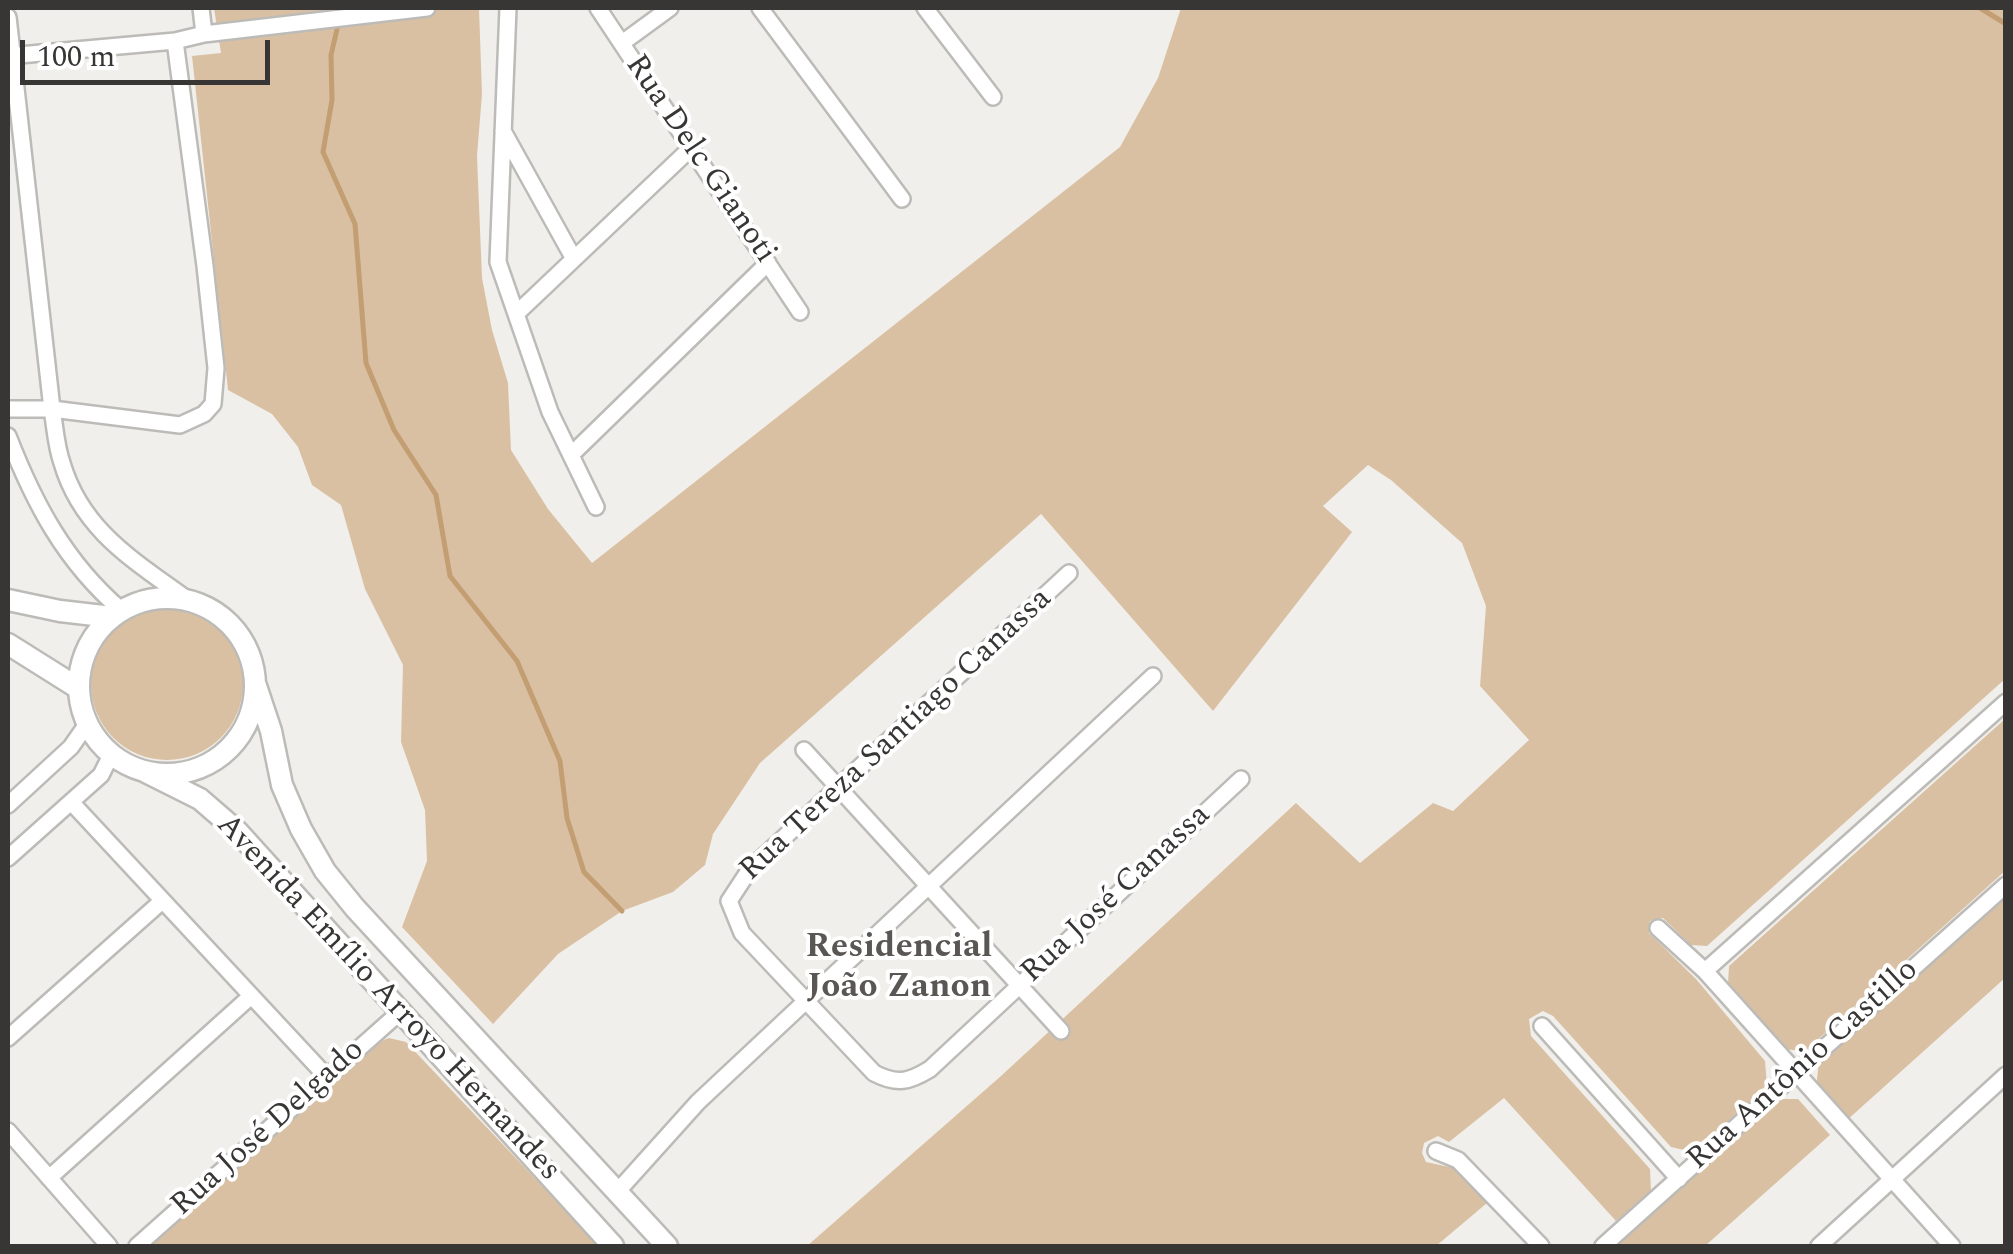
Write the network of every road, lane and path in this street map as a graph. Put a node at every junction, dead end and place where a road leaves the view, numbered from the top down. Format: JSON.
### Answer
{"nodes":[{"id":1,"x":201,"y":8,"type":"edge"},
{"id":2,"x":428,"y":8,"type":"edge"},
{"id":3,"x":508,"y":8,"type":"edge"},
{"id":4,"x":598,"y":8,"type":"edge"},
{"id":5,"x":670,"y":8,"type":"edge"},
{"id":6,"x":760,"y":8,"type":"edge"},
{"id":7,"x":925,"y":8,"type":"edge"},
{"id":8,"x":8,"y":17,"type":"edge"},
{"id":9,"x":204,"y":34,"type":"junction"},
{"id":10,"x":174,"y":41,"type":"junction"},
{"id":11,"x":622,"y":44,"type":"junction"},
{"id":12,"x":9,"y":56,"type":"edge"},
{"id":13,"x":993,"y":96,"type":"dead end"},
{"id":14,"x":503,"y":130,"type":"junction"},
{"id":15,"x":691,"y":148,"type":"junction"},
{"id":16,"x":902,"y":199,"type":"dead end"},
{"id":17,"x":574,"y":259,"type":"junction"},
{"id":18,"x":768,"y":263,"type":"junction"},
{"id":19,"x":800,"y":312,"type":"dead end"},
{"id":20,"x":516,"y":314,"type":"junction"},
{"id":21,"x":52,"y":409,"type":"junction"},
{"id":22,"x":8,"y":410,"type":"edge"},
{"id":23,"x":8,"y":436,"type":"edge"},
{"id":24,"x":571,"y":455,"type":"junction"},
{"id":25,"x":596,"y":506,"type":"dead end"},
{"id":26,"x":1069,"y":573,"type":"dead end"},
{"id":27,"x":8,"y":600,"type":"edge"},
{"id":28,"x":188,"y":600,"type":"junction"},
{"id":29,"x":116,"y":614,"type":"junction"},
{"id":30,"x":8,"y":644,"type":"edge"},
{"id":31,"x":1154,"y":676,"type":"dead end"},
{"id":32,"x":255,"y":683,"type":"junction"},
{"id":33,"x":78,"y":688,"type":"junction"},
{"id":34,"x":2006,"y":702,"type":"edge"},
{"id":35,"x":87,"y":724,"type":"junction"},
{"id":36,"x":804,"y":750,"type":"dead end"},
{"id":37,"x":111,"y":755,"type":"junction"},
{"id":38,"x":146,"y":772,"type":"junction"},
{"id":39,"x":1241,"y":779,"type":"dead end"},
{"id":40,"x":838,"y":787,"type":"junction"},
{"id":41,"x":72,"y":802,"type":"junction"},
{"id":42,"x":8,"y":805,"type":"edge"},
{"id":43,"x":8,"y":858,"type":"edge"},
{"id":44,"x":2006,"y":884,"type":"edge"},
{"id":45,"x":929,"y":886,"type":"junction"},
{"id":46,"x":161,"y":902,"type":"junction"},
{"id":47,"x":1658,"y":928,"type":"dead end"},
{"id":48,"x":1705,"y":971,"type":"junction"},
{"id":49,"x":1020,"y":985,"type":"junction"},
{"id":50,"x":428,"y":987,"type":"junction"},
{"id":51,"x":250,"y":997,"type":"junction"},
{"id":52,"x":806,"y":1001,"type":"junction"},
{"id":53,"x":400,"y":1012,"type":"junction"},
{"id":54,"x":1542,"y":1026,"type":"dead end"},
{"id":55,"x":1061,"y":1030,"type":"dead end"},
{"id":56,"x":8,"y":1038,"type":"edge"},
{"id":57,"x":1795,"y":1074,"type":"junction"},
{"id":58,"x":2006,"y":1075,"type":"edge"},
{"id":59,"x":327,"y":1077,"type":"junction"},
{"id":60,"x":8,"y":1131,"type":"edge"},
{"id":61,"x":1436,"y":1151,"type":"dead end"},
{"id":62,"x":49,"y":1178,"type":"junction"},
{"id":63,"x":1679,"y":1179,"type":"junction"},
{"id":64,"x":1889,"y":1179,"type":"junction"},
{"id":65,"x":617,"y":1192,"type":"junction"},
{"id":66,"x":109,"y":1246,"type":"edge"},
{"id":67,"x":137,"y":1246,"type":"edge"},
{"id":68,"x":613,"y":1246,"type":"edge"},
{"id":69,"x":665,"y":1246,"type":"edge"},
{"id":70,"x":1541,"y":1246,"type":"edge"},
{"id":71,"x":1603,"y":1246,"type":"edge"},
{"id":72,"x":1819,"y":1246,"type":"edge"},
{"id":73,"x":1952,"y":1246,"type":"edge"}],
"edges":[{"from":1,"to":9,"type":"street"},
{"from":2,"to":9,"type":"street"},
{"from":3,"to":14,"type":"street"},
{"from":4,"to":11,"type":"street","name":"Rua Delc Gianoti"},
{"from":5,"to":11,"type":"street"},
{"from":6,"to":16,"type":"street"},
{"from":7,"to":13,"type":"street"},
{"from":8,"to":12,"type":"street"},
{"from":9,"to":10,"type":"street"},
{"from":10,"to":12,"type":"street"},
{"from":10,"to":21,"type":"street"},
{"from":11,"to":15,"type":"street","name":"Rua Delc Gianoti"},
{"from":12,"to":21,"type":"street"},
{"from":14,"to":17,"type":"street"},
{"from":14,"to":20,"type":"street"},
{"from":15,"to":17,"type":"street"},
{"from":15,"to":18,"type":"street","name":"Rua Delc Gianoti"},
{"from":17,"to":20,"type":"street"},
{"from":18,"to":19,"type":"street","name":"Rua Delc Gianoti"},
{"from":18,"to":24,"type":"street"},
{"from":20,"to":24,"type":"street"},
{"from":21,"to":22,"type":"street"},
{"from":21,"to":28,"type":"street"},
{"from":23,"to":29,"type":"street"},
{"from":24,"to":25,"type":"street"},
{"from":26,"to":40,"type":"street","name":"Rua Tereza Santiago Canassa"},
{"from":27,"to":29,"type":"main road"},
{"from":28,"to":29,"type":"main road"},
{"from":28,"to":32,"type":"main road"},
{"from":29,"to":33,"type":"main road"},
{"from":30,"to":33,"type":"main road"},
{"from":31,"to":45,"type":"street"},
{"from":32,"to":38,"type":"main road"},
{"from":32,"to":50,"type":"main road","name":"Avenida Emílio Arroyo Hernandes"},
{"from":33,"to":35,"type":"main road"},
{"from":34,"to":48,"type":"street"},
{"from":35,"to":37,"type":"main road"},
{"from":35,"to":42,"type":"street"},
{"from":36,"to":40,"type":"street"},
{"from":37,"to":38,"type":"main road"},
{"from":37,"to":41,"type":"street"},
{"from":38,"to":53,"type":"main road","name":"Avenida Emílio Arroyo Hernandes"},
{"from":39,"to":49,"type":"street","name":"Rua José Canassa"},
{"from":40,"to":45,"type":"street"},
{"from":40,"to":52,"type":"street","name":"Rua Tereza Santiago Canassa"},
{"from":41,"to":43,"type":"street"},
{"from":41,"to":46,"type":"street"},
{"from":44,"to":57,"type":"street","name":"Rua Antônio Castillo"},
{"from":45,"to":49,"type":"street"},
{"from":45,"to":52,"type":"street"},
{"from":46,"to":51,"type":"street"},
{"from":46,"to":56,"type":"street"},
{"from":47,"to":48,"type":"street"},
{"from":48,"to":57,"type":"street"},
{"from":49,"to":52,"type":"street","name":"Rua José Canassa"},
{"from":49,"to":55,"type":"street"},
{"from":50,"to":53,"type":"main road"},
{"from":50,"to":65,"type":"main road","name":"Avenida Emílio Arroyo Hernandes"},
{"from":51,"to":59,"type":"street"},
{"from":51,"to":62,"type":"street"},
{"from":52,"to":65,"type":"street"},
{"from":53,"to":59,"type":"street","name":"Rua José Delgado"},
{"from":53,"to":68,"type":"main road","name":"Avenida Emílio Arroyo Hernandes"},
{"from":54,"to":63,"type":"street"},
{"from":57,"to":63,"type":"street","name":"Rua Antônio Castillo"},
{"from":57,"to":64,"type":"street"},
{"from":58,"to":64,"type":"street"},
{"from":59,"to":67,"type":"street","name":"Rua José Delgado"},
{"from":60,"to":62,"type":"street"},
{"from":61,"to":70,"type":"street"},
{"from":62,"to":66,"type":"street"},
{"from":63,"to":71,"type":"street","name":"Rua Antônio Castillo"},
{"from":64,"to":72,"type":"street"},
{"from":64,"to":73,"type":"street"},
{"from":65,"to":69,"type":"main road","name":"Avenida Emílio Arroyo Hernandes"}]}
